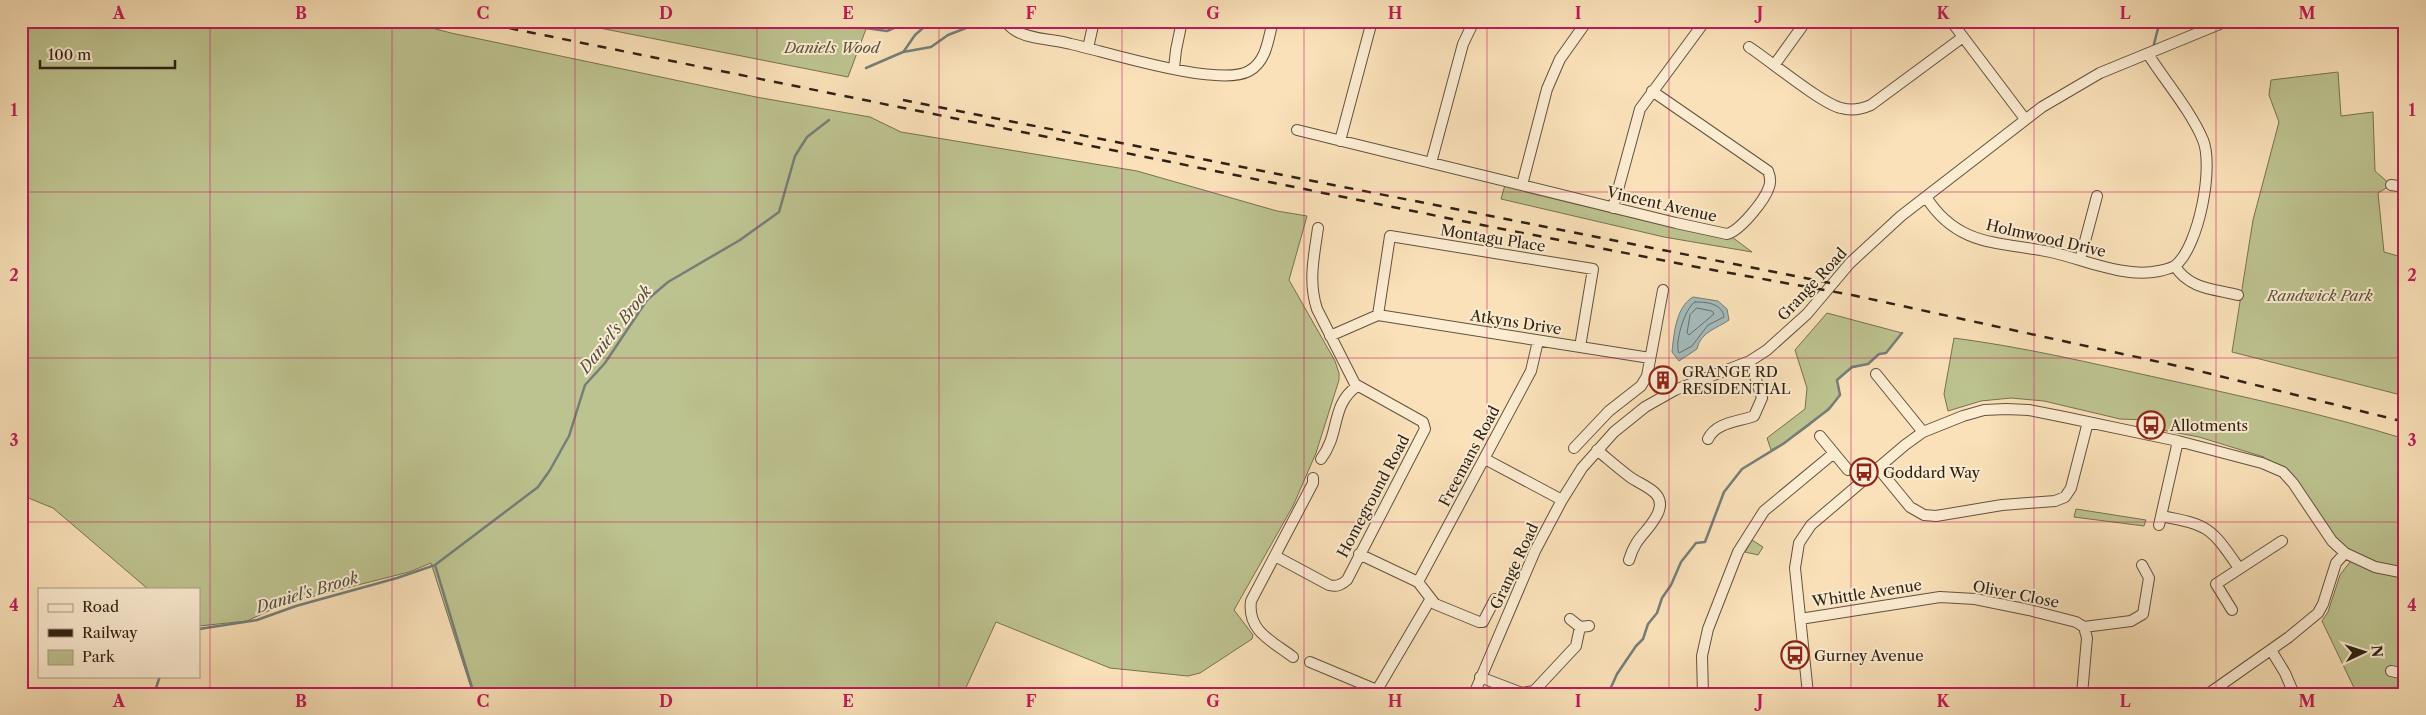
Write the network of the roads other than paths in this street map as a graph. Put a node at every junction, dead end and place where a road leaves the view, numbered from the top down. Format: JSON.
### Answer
{"nodes":[{"id":1,"x":1004,"y":21,"type":"edge"},
{"id":2,"x":1094,"y":21,"type":"edge"},
{"id":3,"x":1182,"y":21,"type":"edge"},
{"id":4,"x":1273,"y":21,"type":"edge"},
{"id":5,"x":1372,"y":21,"type":"edge"},
{"id":6,"x":1474,"y":21,"type":"edge"},
{"id":7,"x":1587,"y":21,"type":"edge"},
{"id":8,"x":1705,"y":21,"type":"edge"},
{"id":9,"x":1806,"y":21,"type":"edge"},
{"id":10,"x":1951,"y":21,"type":"edge"},
{"id":11,"x":2227,"y":21,"type":"edge"},
{"id":12,"x":1963,"y":37,"type":"junction"},
{"id":13,"x":1749,"y":47,"type":"dead end"},
{"id":14,"x":1088,"y":48,"type":"junction"},
{"id":15,"x":2148,"y":54,"type":"junction"},
{"id":16,"x":1775,"y":64,"type":"junction"},
{"id":17,"x":1174,"y":68,"type":"junction"},
{"id":18,"x":1652,"y":91,"type":"junction"},
{"id":19,"x":2025,"y":119,"type":"junction"},
{"id":20,"x":1297,"y":130,"type":"dead end"},
{"id":21,"x":1340,"y":141,"type":"junction"},
{"id":22,"x":1431,"y":163,"type":"junction"},
{"id":23,"x":2391,"y":184,"type":"dead end"},
{"id":24,"x":1522,"y":185,"type":"junction"},
{"id":25,"x":2405,"y":187,"type":"edge"},
{"id":26,"x":2096,"y":196,"type":"dead end"},
{"id":27,"x":1926,"y":197,"type":"junction"},
{"id":28,"x":1613,"y":208,"type":"junction"},
{"id":29,"x":1318,"y":228,"type":"dead end"},
{"id":30,"x":2080,"y":260,"type":"junction"},
{"id":31,"x":2175,"y":266,"type":"junction"},
{"id":32,"x":1663,"y":290,"type":"dead end"},
{"id":33,"x":2232,"y":292,"type":"dead end"},
{"id":34,"x":1378,"y":315,"type":"junction"},
{"id":35,"x":1330,"y":336,"type":"junction"},
{"id":36,"x":1538,"y":341,"type":"junction"},
{"id":37,"x":1580,"y":347,"type":"junction"},
{"id":38,"x":1650,"y":358,"type":"junction"},
{"id":39,"x":1750,"y":361,"type":"junction"},
{"id":40,"x":1876,"y":374,"type":"dead end"},
{"id":41,"x":1357,"y":386,"type":"junction"},
{"id":42,"x":2088,"y":422,"type":"junction"},
{"id":43,"x":1709,"y":432,"type":"dead end"},
{"id":44,"x":1923,"y":432,"type":"junction"},
{"id":45,"x":1820,"y":436,"type":"dead end"},
{"id":46,"x":2178,"y":441,"type":"junction"},
{"id":47,"x":1574,"y":448,"type":"dead end"},
{"id":48,"x":1597,"y":450,"type":"junction"},
{"id":49,"x":1834,"y":453,"type":"junction"},
{"id":50,"x":1321,"y":459,"type":"dead end"},
{"id":51,"x":1484,"y":459,"type":"junction"},
{"id":52,"x":1878,"y":468,"type":"junction"},
{"id":53,"x":1848,"y":470,"type":"dead end"},
{"id":54,"x":1313,"y":478,"type":"dead end"},
{"id":55,"x":1562,"y":500,"type":"junction"},
{"id":56,"x":2282,"y":541,"type":"dead end"},
{"id":57,"x":2345,"y":553,"type":"junction"},
{"id":58,"x":1359,"y":554,"type":"junction"},
{"id":59,"x":1275,"y":556,"type":"junction"},
{"id":60,"x":1629,"y":560,"type":"dead end"},
{"id":61,"x":2142,"y":564,"type":"dead end"},
{"id":62,"x":2240,"y":568,"type":"junction"},
{"id":63,"x":2405,"y":573,"type":"edge"},
{"id":64,"x":1418,"y":582,"type":"junction"},
{"id":65,"x":1940,"y":597,"type":"joint"},
{"id":66,"x":1495,"y":599,"type":"dead end"},
{"id":67,"x":1430,"y":600,"type":"junction"},
{"id":68,"x":2232,"y":610,"type":"dead end"},
{"id":69,"x":1570,"y":619,"type":"dead end"},
{"id":70,"x":1800,"y":619,"type":"junction"},
{"id":71,"x":2084,"y":627,"type":"junction"},
{"id":72,"x":2271,"y":650,"type":"junction"},
{"id":73,"x":1293,"y":657,"type":"dead end"},
{"id":74,"x":1310,"y":661,"type":"dead end"},
{"id":75,"x":2391,"y":671,"type":"dead end"},
{"id":76,"x":2405,"y":674,"type":"edge"},
{"id":77,"x":1480,"y":677,"type":"junction"},
{"id":78,"x":1377,"y":692,"type":"edge"},
{"id":79,"x":1474,"y":694,"type":"edge"},
{"id":80,"x":1703,"y":694,"type":"edge"},
{"id":81,"x":1808,"y":694,"type":"edge"},
{"id":82,"x":1871,"y":694,"type":"edge"},
{"id":83,"x":1905,"y":694,"type":"edge"},
{"id":84,"x":1910,"y":694,"type":"edge"},
{"id":85,"x":2082,"y":694,"type":"edge"},
{"id":86,"x":2208,"y":694,"type":"edge"},
{"id":87,"x":2294,"y":694,"type":"edge"}],
"edges":[{"from":1,"to":14,"type":"street"},
{"from":2,"to":14,"type":"street"},
{"from":3,"to":17,"type":"street"},
{"from":4,"to":17,"type":"street"},
{"from":5,"to":21,"type":"street"},
{"from":6,"to":22,"type":"street"},
{"from":7,"to":24,"type":"street"},
{"from":8,"to":18,"type":"street"},
{"from":9,"to":16,"type":"street"},
{"from":10,"to":12,"type":"street"},
{"from":11,"to":15,"type":"street","name":"Grange Road"},
{"from":12,"to":16,"type":"street"},
{"from":12,"to":19,"type":"street"},
{"from":13,"to":16,"type":"street"},
{"from":14,"to":17,"type":"street"},
{"from":15,"to":19,"type":"street","name":"Grange Road"},
{"from":15,"to":31,"type":"street"},
{"from":18,"to":28,"type":"street"},
{"from":18,"to":28,"type":"street","name":"Vincent Avenue"},
{"from":19,"to":27,"type":"street","name":"Grange Road"},
{"from":20,"to":21,"type":"street","name":"Vincent Avenue"},
{"from":21,"to":22,"type":"street","name":"Vincent Avenue"},
{"from":22,"to":24,"type":"street","name":"Vincent Avenue"},
{"from":23,"to":25,"type":"street"},
{"from":24,"to":28,"type":"street","name":"Vincent Avenue"},
{"from":26,"to":30,"type":"street"},
{"from":27,"to":30,"type":"street","name":"Holmwood Drive"},
{"from":27,"to":39,"type":"street","name":"Grange Road"},
{"from":29,"to":35,"type":"street"},
{"from":30,"to":31,"type":"street","name":"Holmwood Drive"},
{"from":31,"to":33,"type":"street"},
{"from":32,"to":38,"type":"street"},
{"from":34,"to":35,"type":"street"},
{"from":34,"to":36,"type":"street","name":"Atkyns Drive"},
{"from":34,"to":37,"type":"street","name":"Montagu Place"},
{"from":35,"to":41,"type":"street"},
{"from":36,"to":37,"type":"street","name":"Atkyns Drive"},
{"from":36,"to":51,"type":"street","name":"Freemans Road"},
{"from":37,"to":38,"type":"street","name":"Atkyns Drive"},
{"from":38,"to":47,"type":"street"},
{"from":39,"to":43,"type":"street"},
{"from":39,"to":48,"type":"street","name":"Grange Road"},
{"from":40,"to":44,"type":"street"},
{"from":41,"to":50,"type":"street"},
{"from":41,"to":58,"type":"street","name":"Homeground Road"},
{"from":42,"to":44,"type":"street"},
{"from":42,"to":46,"type":"street"},
{"from":42,"to":52,"type":"street"},
{"from":44,"to":52,"type":"street"},
{"from":45,"to":49,"type":"street"},
{"from":46,"to":57,"type":"street"},
{"from":46,"to":62,"type":"street"},
{"from":48,"to":55,"type":"street","name":"Grange Road"},
{"from":48,"to":60,"type":"street"},
{"from":49,"to":53,"type":"street"},
{"from":49,"to":80,"type":"street"},
{"from":51,"to":55,"type":"street"},
{"from":51,"to":64,"type":"street","name":"Freemans Road"},
{"from":52,"to":70,"type":"street"},
{"from":54,"to":59,"type":"street"},
{"from":55,"to":77,"type":"street","name":"Grange Road"},
{"from":56,"to":62,"type":"street"},
{"from":57,"to":63,"type":"street"},
{"from":57,"to":72,"type":"street"},
{"from":58,"to":59,"type":"street","name":"Homeground Road"},
{"from":58,"to":64,"type":"street"},
{"from":59,"to":73,"type":"street"},
{"from":61,"to":71,"type":"street"},
{"from":62,"to":68,"type":"street"},
{"from":64,"to":67,"type":"street"},
{"from":65,"to":70,"type":"street","name":"Whittle Avenue"},
{"from":65,"to":71,"type":"street","name":"Oliver Close"},
{"from":66,"to":67,"type":"street"},
{"from":67,"to":78,"type":"street"},
{"from":69,"to":77,"type":"street"},
{"from":70,"to":81,"type":"street"},
{"from":71,"to":85,"type":"street"},
{"from":72,"to":86,"type":"street"},
{"from":72,"to":87,"type":"street"},
{"from":74,"to":78,"type":"street"},
{"from":75,"to":76,"type":"street"},
{"from":77,"to":79,"type":"street","name":"Grange Road"},
{"from":82,"to":83,"type":"street"},
{"from":83,"to":84,"type":"street"}]}
